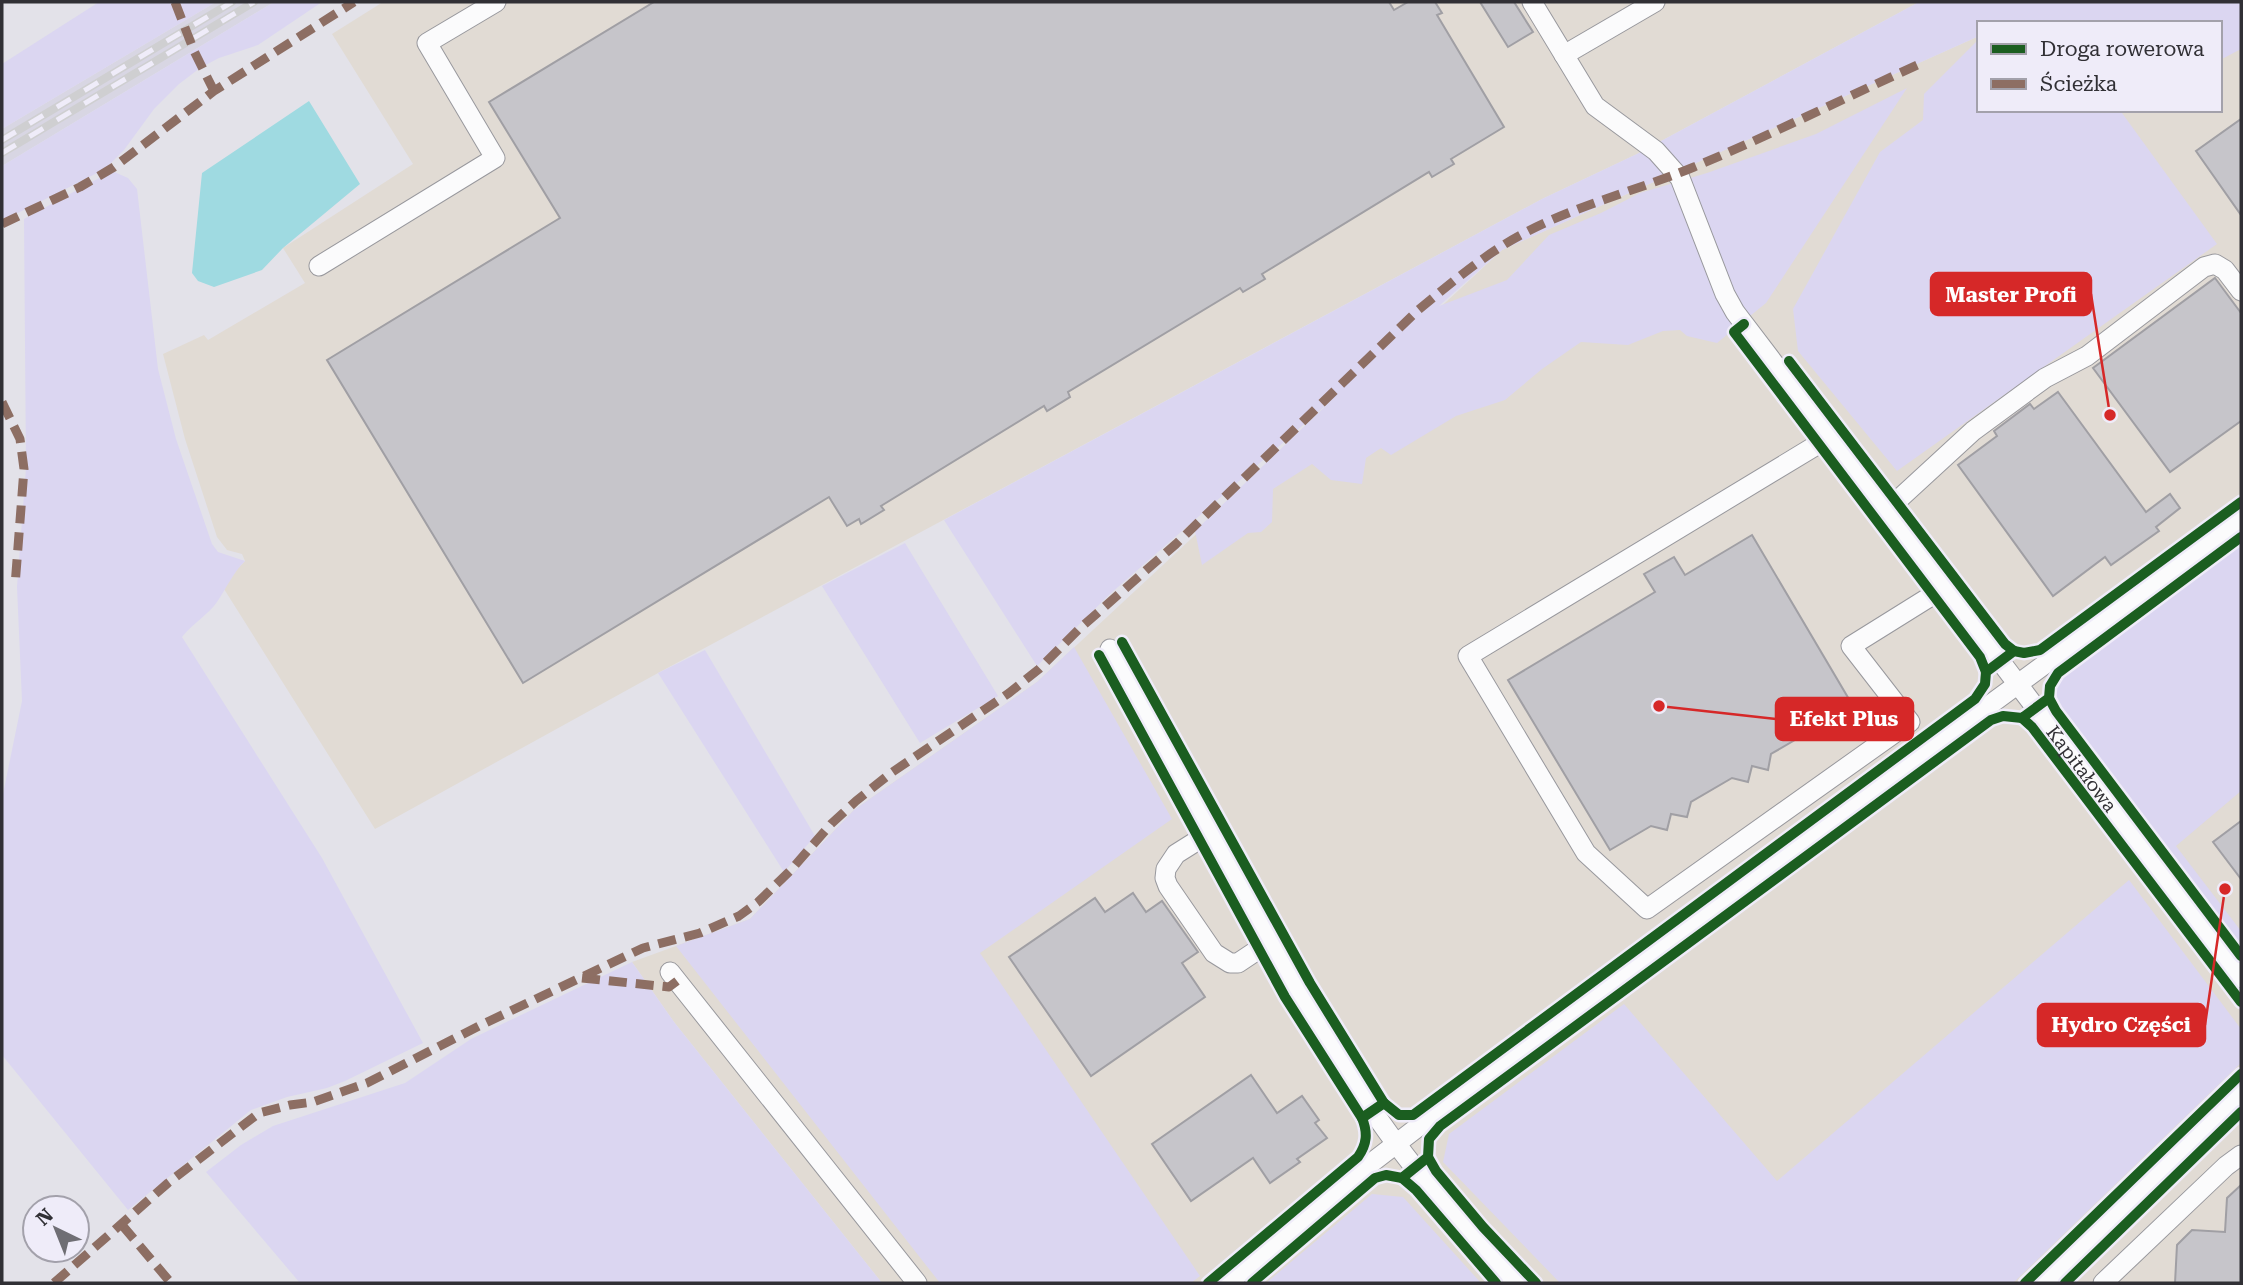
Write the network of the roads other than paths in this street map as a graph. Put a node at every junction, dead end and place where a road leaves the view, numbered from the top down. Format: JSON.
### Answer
{"nodes":[{"id":1,"x":496,"y":2,"type":"edge"},
{"id":2,"x":1532,"y":2,"type":"edge"},
{"id":3,"x":1655,"y":2,"type":"edge"},
{"id":4,"x":1564,"y":55,"type":"junction"},
{"id":5,"x":319,"y":266,"type":"dead end"},
{"id":6,"x":2241,"y":291,"type":"edge"},
{"id":7,"x":1830,"y":437,"type":"junction"},
{"id":8,"x":1886,"y":511,"type":"junction"},
{"id":9,"x":2241,"y":520,"type":"edge"},
{"id":10,"x":1944,"y":588,"type":"junction"},
{"id":11,"x":1110,"y":649,"type":"dead end"},
{"id":12,"x":2017,"y":684,"type":"junction"},
{"id":13,"x":1211,"y":832,"type":"junction"},
{"id":14,"x":1271,"y":941,"type":"junction"},
{"id":15,"x":2239,"y":971,"type":"edge"},
{"id":16,"x":670,"y":972,"type":"dead end"},
{"id":17,"x":2241,"y":1093,"type":"edge"},
{"id":18,"x":1396,"y":1144,"type":"junction"},
{"id":19,"x":2241,"y":1155,"type":"edge"},
{"id":20,"x":917,"y":1283,"type":"edge"},
{"id":21,"x":1228,"y":1283,"type":"edge"},
{"id":22,"x":1516,"y":1283,"type":"edge"},
{"id":23,"x":2045,"y":1283,"type":"edge"},
{"id":24,"x":2103,"y":1283,"type":"edge"}],
"edges":[{"from":1,"to":5,"type":"street"},
{"from":2,"to":4,"type":"street","name":"Kapitałowa"},
{"from":3,"to":4,"type":"street"},
{"from":4,"to":7,"type":"street","name":"Kapitałowa"},
{"from":6,"to":8,"type":"street"},
{"from":7,"to":8,"type":"street","name":"Kapitałowa"},
{"from":7,"to":10,"type":"street"},
{"from":8,"to":10,"type":"street","name":"Kapitałowa"},
{"from":9,"to":12,"type":"street"},
{"from":10,"to":12,"type":"street","name":"Kapitałowa"},
{"from":11,"to":13,"type":"street"},
{"from":12,"to":15,"type":"street","name":"Kapitałowa"},
{"from":12,"to":18,"type":"street"},
{"from":13,"to":14,"type":"street"},
{"from":13,"to":14,"type":"street"},
{"from":14,"to":18,"type":"street"},
{"from":16,"to":20,"type":"street"},
{"from":17,"to":23,"type":"street"},
{"from":18,"to":21,"type":"street"},
{"from":18,"to":22,"type":"street"},
{"from":19,"to":24,"type":"street"}]}
